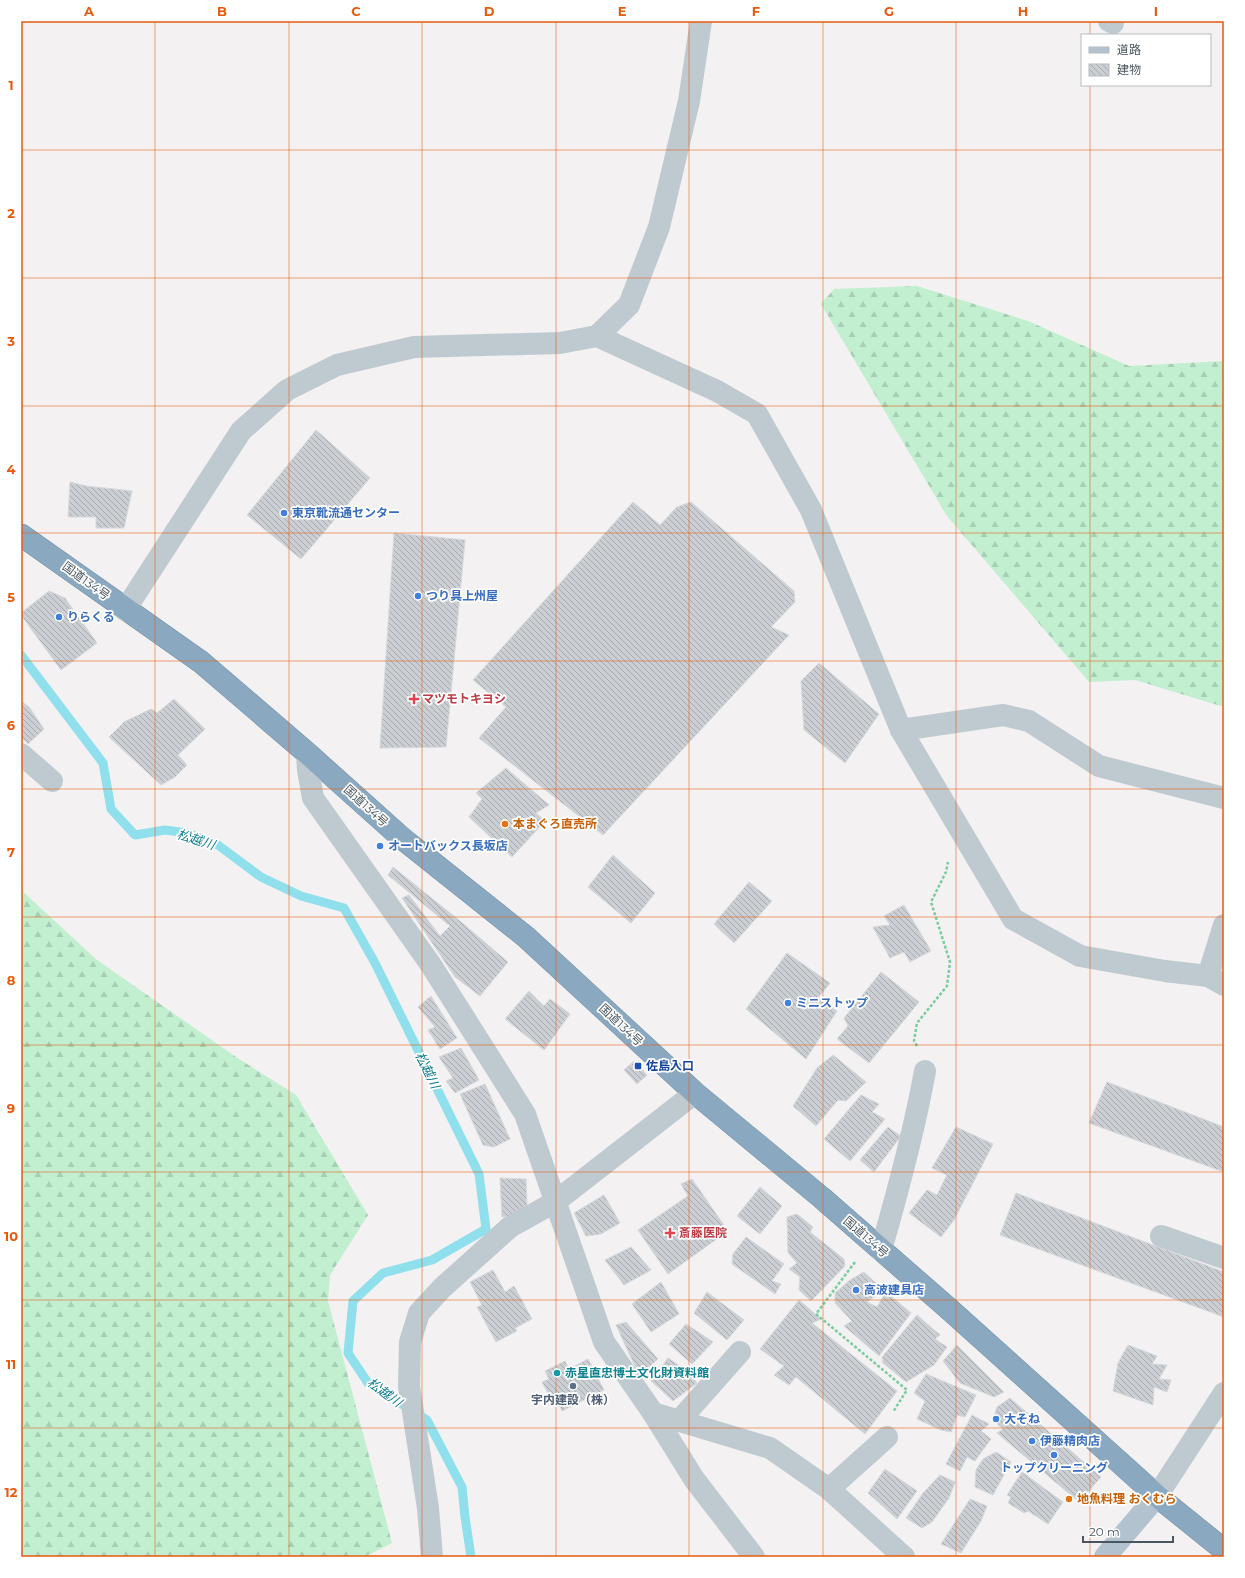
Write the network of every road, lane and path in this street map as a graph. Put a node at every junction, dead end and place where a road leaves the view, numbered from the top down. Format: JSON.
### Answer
{"nodes":[{"id":1,"x":701,"y":21,"type":"edge"},
{"id":2,"x":597,"y":336,"type":"junction"},
{"id":3,"x":21,"y":535,"type":"edge"},
{"id":4,"x":126,"y":610,"type":"junction"},
{"id":5,"x":901,"y":730,"type":"junction"},
{"id":6,"x":307,"y":753,"type":"junction"},
{"id":7,"x":21,"y":754,"type":"edge"},
{"id":8,"x":52,"y":781,"type":"dead end"},
{"id":9,"x":1224,"y":798,"type":"edge"},
{"id":10,"x":957,"y":824,"type":"junction"},
{"id":11,"x":1224,"y":925,"type":"edge"},
{"id":12,"x":1216,"y":980,"type":"edge"},
{"id":13,"x":925,"y":1071,"type":"joint"},
{"id":14,"x":695,"y":1093,"type":"junction"},
{"id":15,"x":555,"y":1202,"type":"junction"},
{"id":16,"x":1161,"y":1236,"type":"dead end"},
{"id":17,"x":876,"y":1246,"type":"junction"},
{"id":18,"x":1224,"y":1258,"type":"edge"},
{"id":19,"x":740,"y":1352,"type":"dead end"},
{"id":20,"x":1224,"y":1393,"type":"edge"},
{"id":21,"x":653,"y":1413,"type":"junction"},
{"id":22,"x":679,"y":1421,"type":"junction"},
{"id":23,"x":887,"y":1438,"type":"joint"},
{"id":24,"x":829,"y":1489,"type":"junction"},
{"id":25,"x":1157,"y":1496,"type":"junction"},
{"id":26,"x":1224,"y":1550,"type":"edge"},
{"id":27,"x":432,"y":1557,"type":"edge"},
{"id":28,"x":754,"y":1557,"type":"edge"},
{"id":29,"x":904,"y":1557,"type":"edge"},
{"id":30,"x":1105,"y":1557,"type":"edge"}],
"edges":[{"from":1,"to":2,"type":"street"},
{"from":2,"to":4,"type":"street"},
{"from":2,"to":5,"type":"street"},
{"from":3,"to":4,"type":"highway","name":"国道134号"},
{"from":4,"to":6,"type":"highway","name":"国道134号"},
{"from":5,"to":9,"type":"street"},
{"from":5,"to":10,"type":"street"},
{"from":6,"to":14,"type":"highway","name":"国道134号"},
{"from":6,"to":15,"type":"street"},
{"from":7,"to":8,"type":"street"},
{"from":10,"to":12,"type":"street"},
{"from":10,"to":13,"type":"path"},
{"from":11,"to":12,"type":"street"},
{"from":13,"to":17,"type":"street"},
{"from":14,"to":15,"type":"street"},
{"from":14,"to":17,"type":"highway","name":"国道134号"},
{"from":15,"to":21,"type":"street"},
{"from":15,"to":27,"type":"street"},
{"from":16,"to":18,"type":"street"},
{"from":17,"to":23,"type":"path"},
{"from":17,"to":25,"type":"highway","name":"国道134号"},
{"from":19,"to":22,"type":"street"},
{"from":20,"to":25,"type":"street"},
{"from":21,"to":22,"type":"street"},
{"from":21,"to":28,"type":"street"},
{"from":22,"to":24,"type":"street"},
{"from":23,"to":24,"type":"street"},
{"from":24,"to":29,"type":"street"},
{"from":25,"to":26,"type":"highway","name":"国道134号"},
{"from":25,"to":30,"type":"main road"}]}
